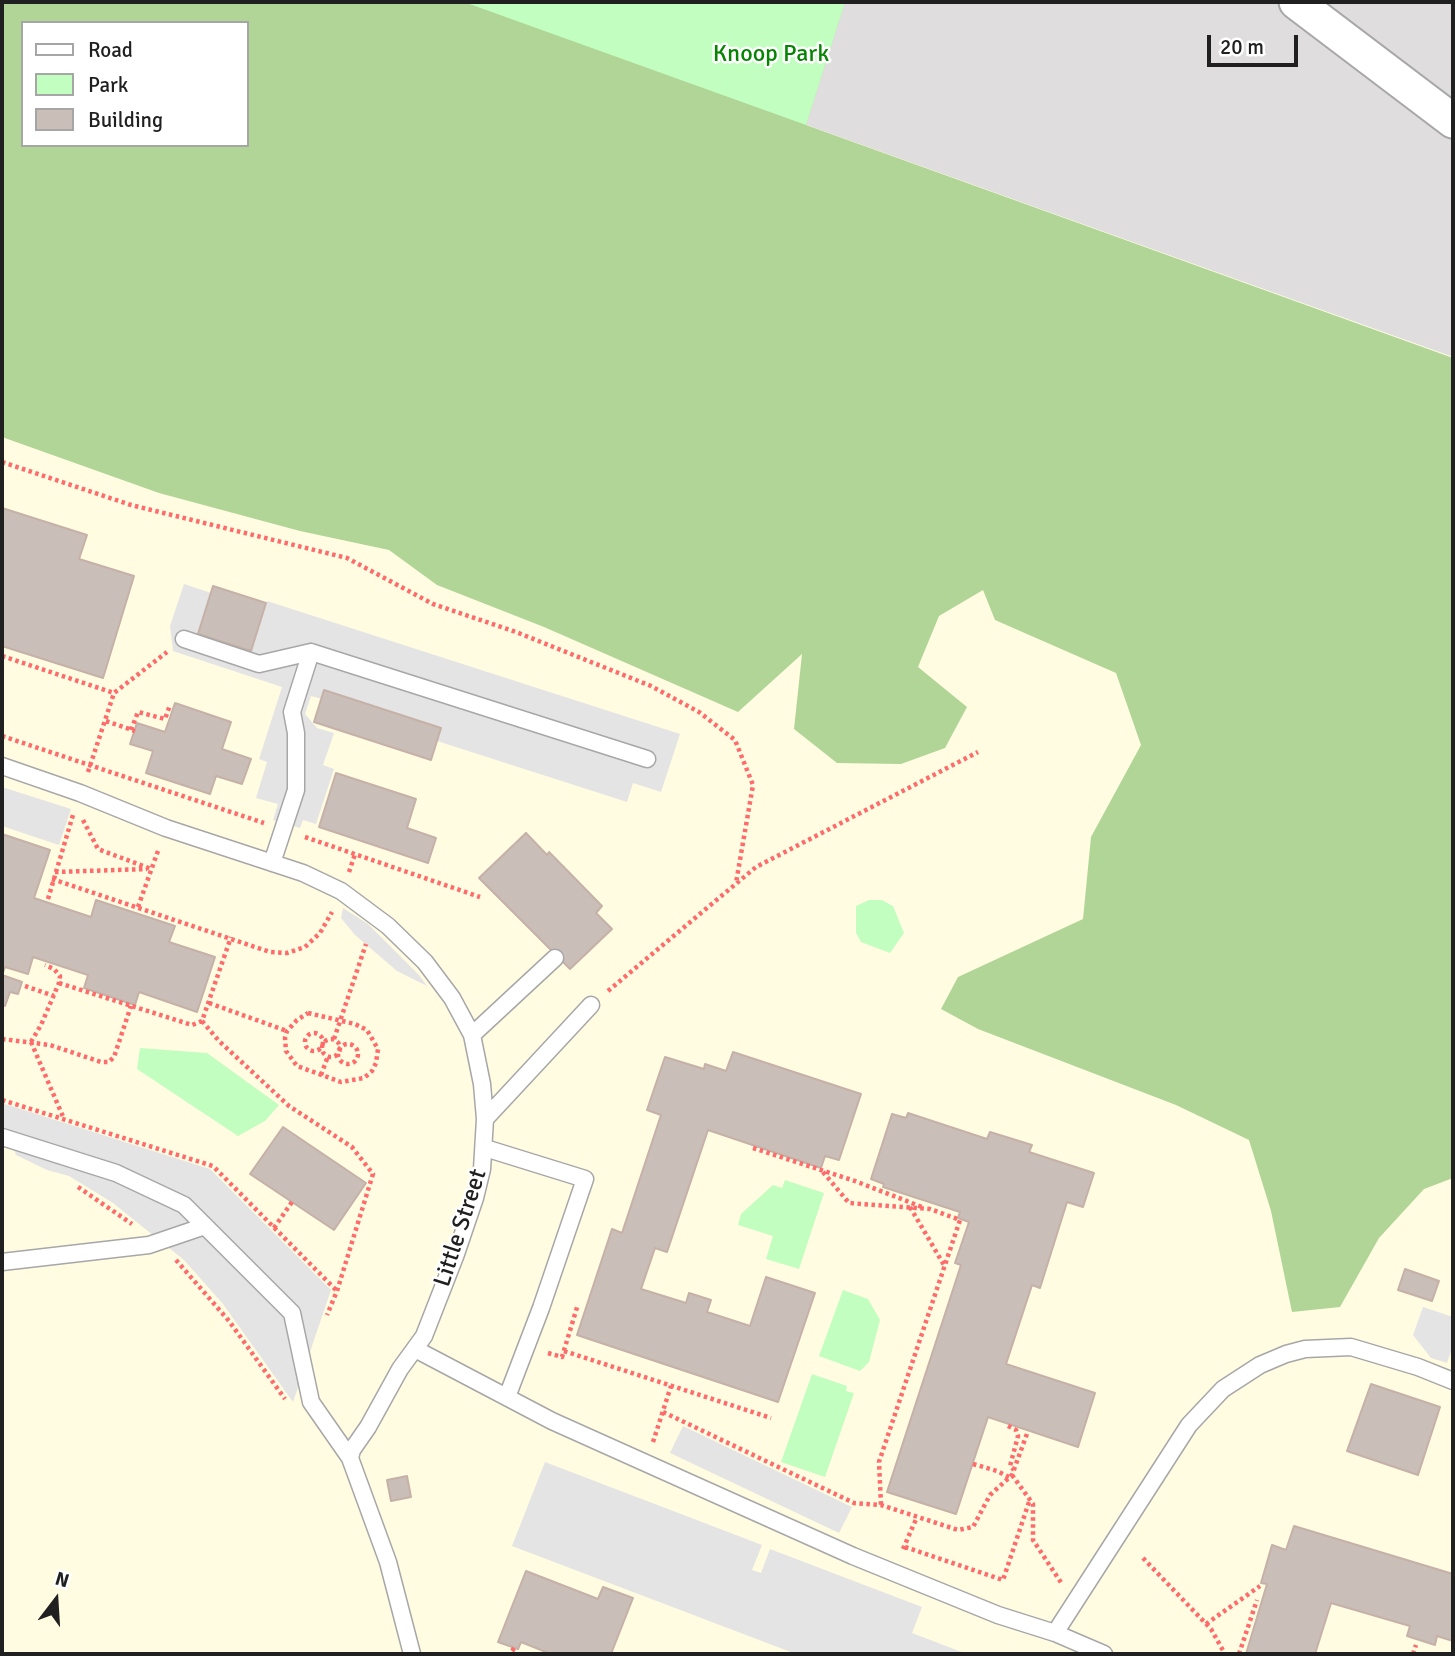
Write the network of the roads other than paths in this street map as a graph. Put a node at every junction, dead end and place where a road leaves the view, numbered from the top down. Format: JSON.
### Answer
{"nodes":[{"id":1,"x":1296,"y":2,"type":"edge"},
{"id":2,"x":1453,"y":121,"type":"edge"},
{"id":3,"x":178,"y":643,"type":"road end"},
{"id":4,"x":311,"y":652,"type":"junction"},
{"id":5,"x":647,"y":759,"type":"dead end"},
{"id":6,"x":2,"y":766,"type":"edge"},
{"id":7,"x":272,"y":863,"type":"junction"},
{"id":8,"x":555,"y":958,"type":"dead end"},
{"id":9,"x":591,"y":1005,"type":"road end"},
{"id":10,"x":472,"y":1035,"type":"junction"},
{"id":11,"x":485,"y":1119,"type":"junction"},
{"id":12,"x":2,"y":1137,"type":"edge"},
{"id":13,"x":485,"y":1148,"type":"junction"},
{"id":14,"x":205,"y":1226,"type":"junction"},
{"id":15,"x":2,"y":1262,"type":"edge"},
{"id":16,"x":415,"y":1349,"type":"junction"},
{"id":17,"x":1453,"y":1381,"type":"edge"},
{"id":18,"x":507,"y":1398,"type":"junction"},
{"id":19,"x":350,"y":1458,"type":"junction"},
{"id":20,"x":1055,"y":1633,"type":"junction"},
{"id":21,"x":412,"y":1654,"type":"edge"},
{"id":22,"x":1104,"y":1654,"type":"edge"}],
"edges":[{"from":1,"to":2,"type":"street"},
{"from":3,"to":4,"type":"lane"},
{"from":4,"to":5,"type":"lane"},
{"from":4,"to":7,"type":"lane"},
{"from":6,"to":7,"type":"lane","name":"Little Street"},
{"from":7,"to":10,"type":"lane","name":"Little Street"},
{"from":8,"to":10,"type":"lane"},
{"from":9,"to":11,"type":"lane"},
{"from":10,"to":11,"type":"lane","name":"Little Street"},
{"from":11,"to":13,"type":"lane","name":"Little Street"},
{"from":12,"to":14,"type":"lane"},
{"from":13,"to":16,"type":"lane","name":"Little Street"},
{"from":13,"to":18,"type":"lane"},
{"from":14,"to":15,"type":"lane"},
{"from":14,"to":19,"type":"lane"},
{"from":16,"to":18,"type":"lane"},
{"from":16,"to":19,"type":"lane","name":"Little Street"},
{"from":17,"to":20,"type":"lane"},
{"from":18,"to":20,"type":"lane"},
{"from":19,"to":21,"type":"lane"},
{"from":20,"to":22,"type":"lane"}]}
